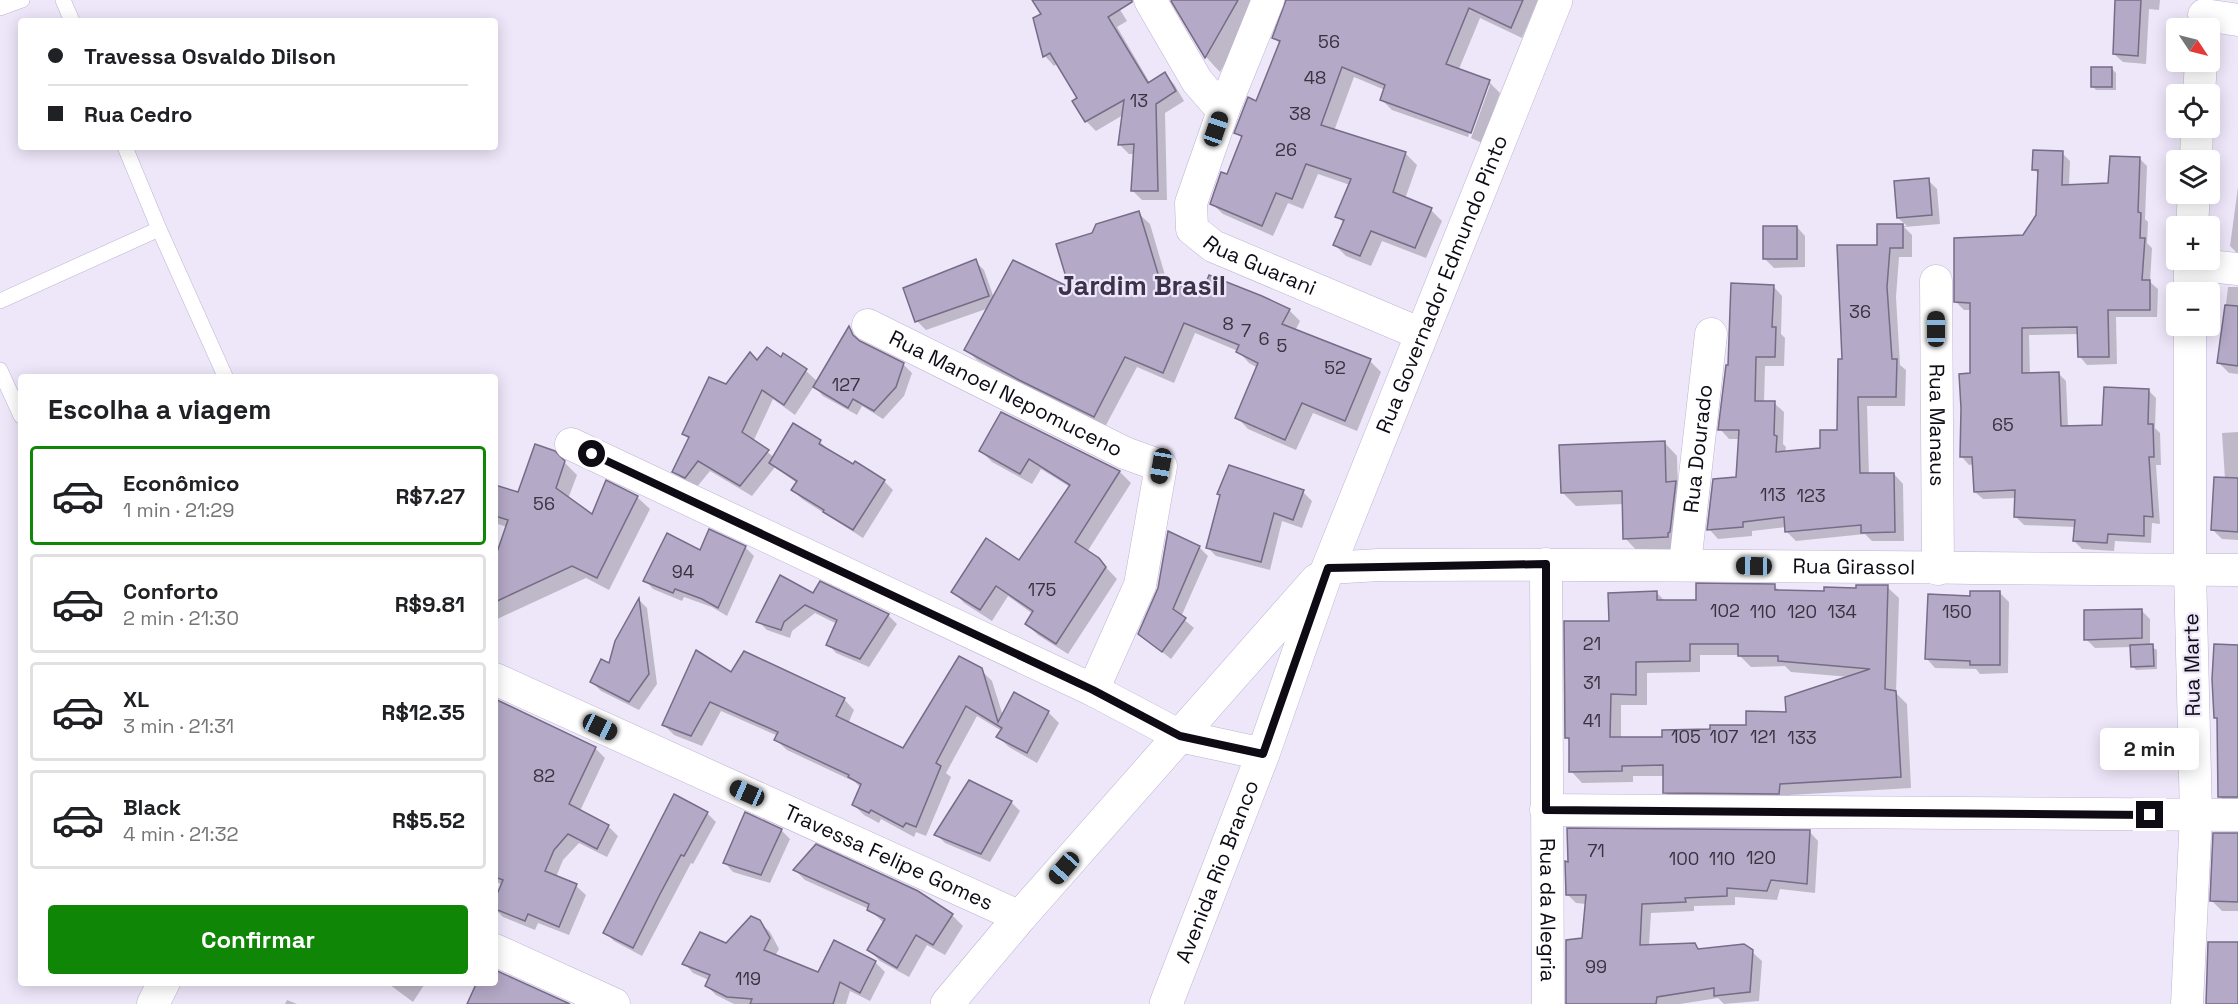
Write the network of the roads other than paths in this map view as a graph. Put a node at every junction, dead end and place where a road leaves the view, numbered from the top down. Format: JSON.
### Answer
{"nodes":[{"id":1,"x":22,"y":0,"type":"edge"},
{"id":2,"x":63,"y":0,"type":"edge"},
{"id":3,"x":1150,"y":0,"type":"edge"},
{"id":4,"x":1268,"y":0,"type":"edge"},
{"id":5,"x":1556,"y":0,"type":"edge"},
{"id":6,"x":0,"y":8,"type":"edge"},
{"id":7,"x":2205,"y":15,"type":"edge"},
{"id":8,"x":71,"y":18,"type":"edge"},
{"id":9,"x":2238,"y":20,"type":"edge"},
{"id":10,"x":1223,"y":111,"type":"junction"},
{"id":11,"x":126,"y":150,"type":"edge"},
{"id":12,"x":159,"y":229,"type":"junction"},
{"id":13,"x":2238,"y":269,"type":"edge"},
{"id":14,"x":2190,"y":272,"type":"edge"},
{"id":15,"x":1936,"y":281,"type":"dead end"},
{"id":16,"x":0,"y":301,"type":"edge"},
{"id":17,"x":868,"y":325,"type":"dead end"},
{"id":18,"x":1421,"y":334,"type":"junction"},
{"id":19,"x":1711,"y":334,"type":"dead end"},
{"id":20,"x":2190,"y":336,"type":"edge"},
{"id":21,"x":0,"y":370,"type":"edge"},
{"id":22,"x":224,"y":374,"type":"edge"},
{"id":23,"x":18,"y":409,"type":"edge"},
{"id":24,"x":572,"y":444,"type":"dead end"},
{"id":25,"x":1546,"y":564,"type":"junction"},
{"id":26,"x":1685,"y":564,"type":"junction"},
{"id":27,"x":1328,"y":568,"type":"junction"},
{"id":28,"x":1938,"y":569,"type":"junction"},
{"id":29,"x":2190,"y":570,"type":"junction"},
{"id":30,"x":2238,"y":570,"type":"edge"},
{"id":31,"x":498,"y":680,"type":"edge"},
{"id":32,"x":1093,"y":690,"type":"junction"},
{"id":33,"x":1180,"y":736,"type":"junction"},
{"id":34,"x":1263,"y":754,"type":"junction"},
{"id":35,"x":1546,"y":810,"type":"junction"},
{"id":36,"x":2196,"y":815,"type":"junction"},
{"id":37,"x":2238,"y":816,"type":"edge"},
{"id":38,"x":1020,"y":917,"type":"junction"},
{"id":39,"x":498,"y":951,"type":"edge"},
{"id":40,"x":162,"y":986,"type":"edge"},
{"id":41,"x":153,"y":1004,"type":"edge"},
{"id":42,"x":614,"y":1004,"type":"edge"},
{"id":43,"x":947,"y":1004,"type":"edge"},
{"id":44,"x":1166,"y":1004,"type":"edge"},
{"id":45,"x":1548,"y":1004,"type":"edge"},
{"id":46,"x":2187,"y":1004,"type":"edge"}],
"edges":[{"from":1,"to":6,"type":"lane"},
{"from":2,"to":8,"type":"lane"},
{"from":3,"to":10,"type":"street"},
{"from":4,"to":10,"type":"street","name":"Rua Guarani"},
{"from":5,"to":18,"type":"street","name":"Rua Governador Edmundo Pinto"},
{"from":7,"to":9,"type":"street"},
{"from":10,"to":18,"type":"street","name":"Rua Guarani"},
{"from":11,"to":12,"type":"lane"},
{"from":12,"to":16,"type":"lane"},
{"from":12,"to":22,"type":"lane"},
{"from":13,"to":14,"type":"street"},
{"from":15,"to":28,"type":"street","name":"Rua Manaus"},
{"from":17,"to":32,"type":"street","name":"Rua Manoel Nepomuceno"},
{"from":18,"to":27,"type":"street","name":"Rua Governador Edmundo Pinto"},
{"from":19,"to":26,"type":"street","name":"Rua Dourado"},
{"from":20,"to":29,"type":"street","name":"Rua Marte"},
{"from":21,"to":23,"type":"lane"},
{"from":24,"to":32,"type":"street"},
{"from":25,"to":26,"type":"street","name":"Rua Girassol"},
{"from":25,"to":27,"type":"street","name":"Rua Girassol"},
{"from":25,"to":35,"type":"street","name":"Rua da Alegria"},
{"from":26,"to":28,"type":"street","name":"Rua Girassol"},
{"from":27,"to":33,"type":"street"},
{"from":27,"to":34,"type":"street","name":"Avenida Rio Branco"},
{"from":28,"to":29,"type":"street","name":"Rua Girassol"},
{"from":29,"to":30,"type":"street","name":"Rua Girassol"},
{"from":29,"to":36,"type":"street","name":"Rua Marte"},
{"from":31,"to":38,"type":"street","name":"Travessa Felipe Gomes"},
{"from":32,"to":33,"type":"street"},
{"from":33,"to":34,"type":"street"},
{"from":33,"to":38,"type":"street"},
{"from":34,"to":44,"type":"street","name":"Avenida Rio Branco"},
{"from":35,"to":36,"type":"street"},
{"from":35,"to":45,"type":"street","name":"Rua da Alegria"},
{"from":36,"to":37,"type":"street"},
{"from":36,"to":46,"type":"street","name":"Rua Marte"},
{"from":38,"to":43,"type":"street"},
{"from":39,"to":42,"type":"street"},
{"from":40,"to":41,"type":"street"}]}
